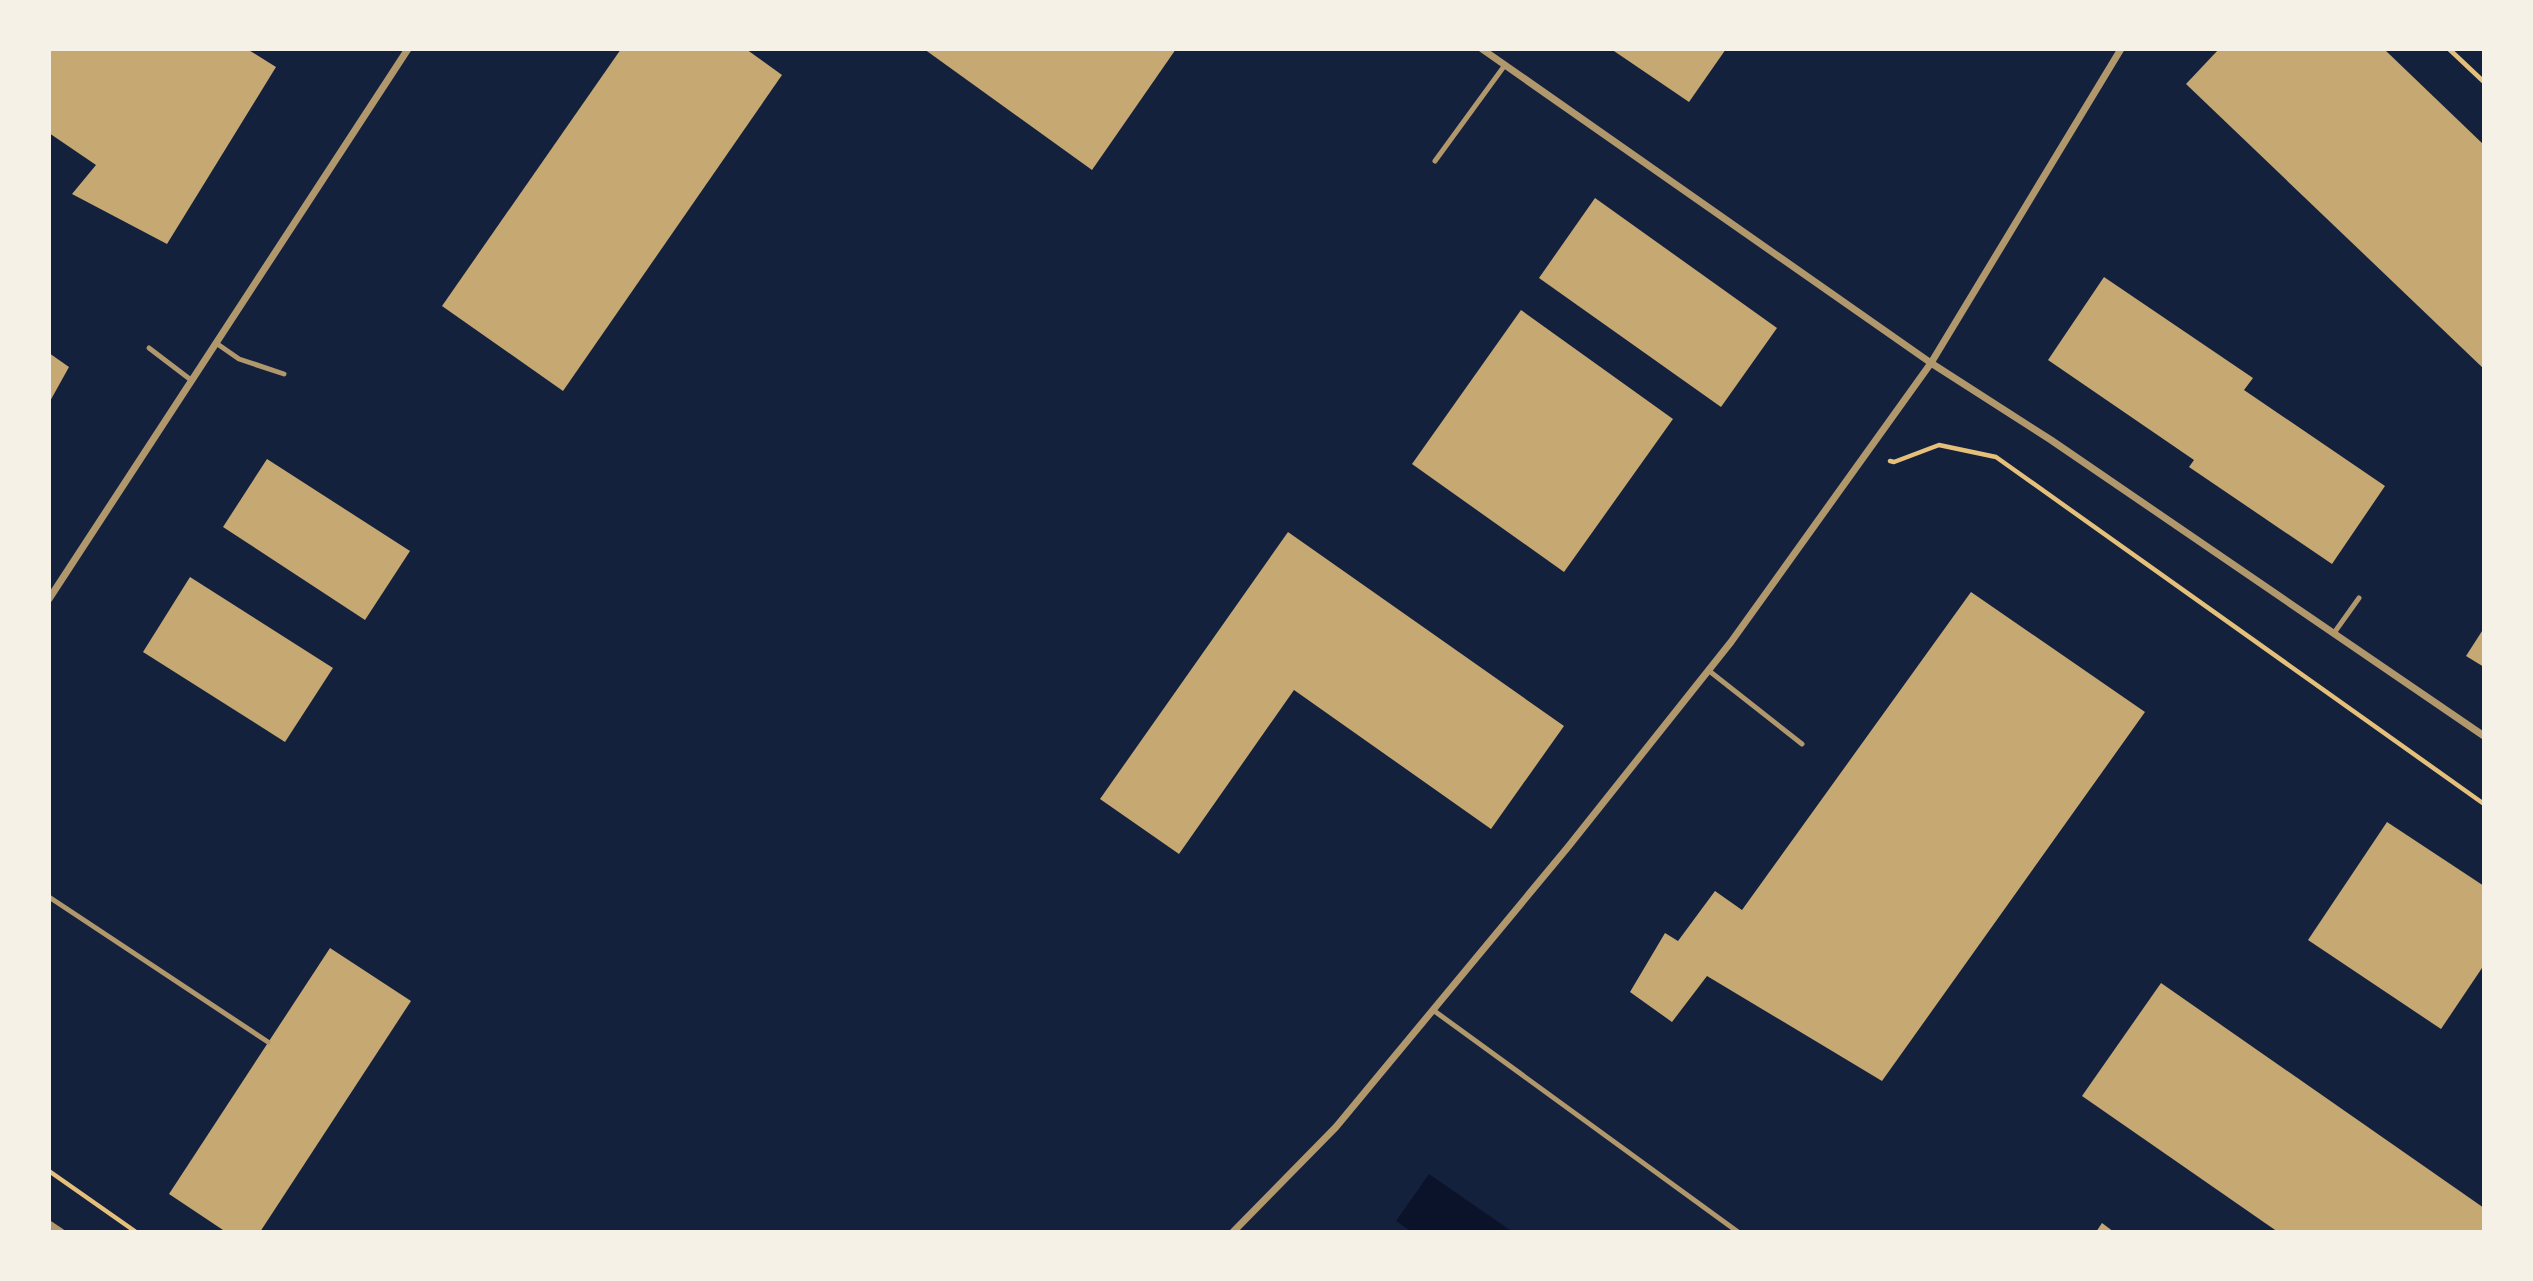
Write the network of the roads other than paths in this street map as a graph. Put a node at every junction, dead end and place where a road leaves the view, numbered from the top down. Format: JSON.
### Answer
{"nodes":[{"id":1,"x":408,"y":49,"type":"edge"},
{"id":2,"x":1482,"y":49,"type":"edge"},
{"id":3,"x":2121,"y":49,"type":"edge"},
{"id":4,"x":1505,"y":65,"type":"junction"},
{"id":5,"x":1435,"y":161,"type":"dead end"},
{"id":6,"x":215,"y":343,"type":"junction"},
{"id":7,"x":149,"y":348,"type":"dead end"},
{"id":8,"x":1931,"y":363,"type":"junction"},
{"id":9,"x":284,"y":374,"type":"dead end"},
{"id":10,"x":191,"y":380,"type":"junction"},
{"id":11,"x":2359,"y":598,"type":"dead end"},
{"id":12,"x":49,"y":599,"type":"edge"},
{"id":13,"x":2334,"y":633,"type":"junction"},
{"id":14,"x":1708,"y":670,"type":"junction"},
{"id":15,"x":2484,"y":736,"type":"edge"},
{"id":16,"x":1802,"y":744,"type":"dead end"},
{"id":17,"x":49,"y":897,"type":"edge"},
{"id":18,"x":1433,"y":1010,"type":"junction"},
{"id":19,"x":268,"y":1042,"type":"dead end"},
{"id":20,"x":49,"y":1224,"type":"edge"},
{"id":21,"x":61,"y":1232,"type":"edge"},
{"id":22,"x":1233,"y":1232,"type":"edge"},
{"id":23,"x":1738,"y":1232,"type":"edge"}],
"edges":[{"from":1,"to":6,"type":"street"},
{"from":2,"to":4,"type":"street"},
{"from":3,"to":8,"type":"street"},
{"from":4,"to":5,"type":"lane"},
{"from":4,"to":8,"type":"street"},
{"from":6,"to":9,"type":"lane"},
{"from":6,"to":10,"type":"street"},
{"from":7,"to":10,"type":"lane"},
{"from":8,"to":13,"type":"street"},
{"from":8,"to":14,"type":"street"},
{"from":10,"to":12,"type":"street"},
{"from":11,"to":13,"type":"lane"},
{"from":13,"to":15,"type":"street"},
{"from":14,"to":16,"type":"lane"},
{"from":14,"to":18,"type":"street"},
{"from":17,"to":19,"type":"lane"},
{"from":18,"to":22,"type":"street"},
{"from":18,"to":23,"type":"lane"},
{"from":20,"to":21,"type":"street"}]}
